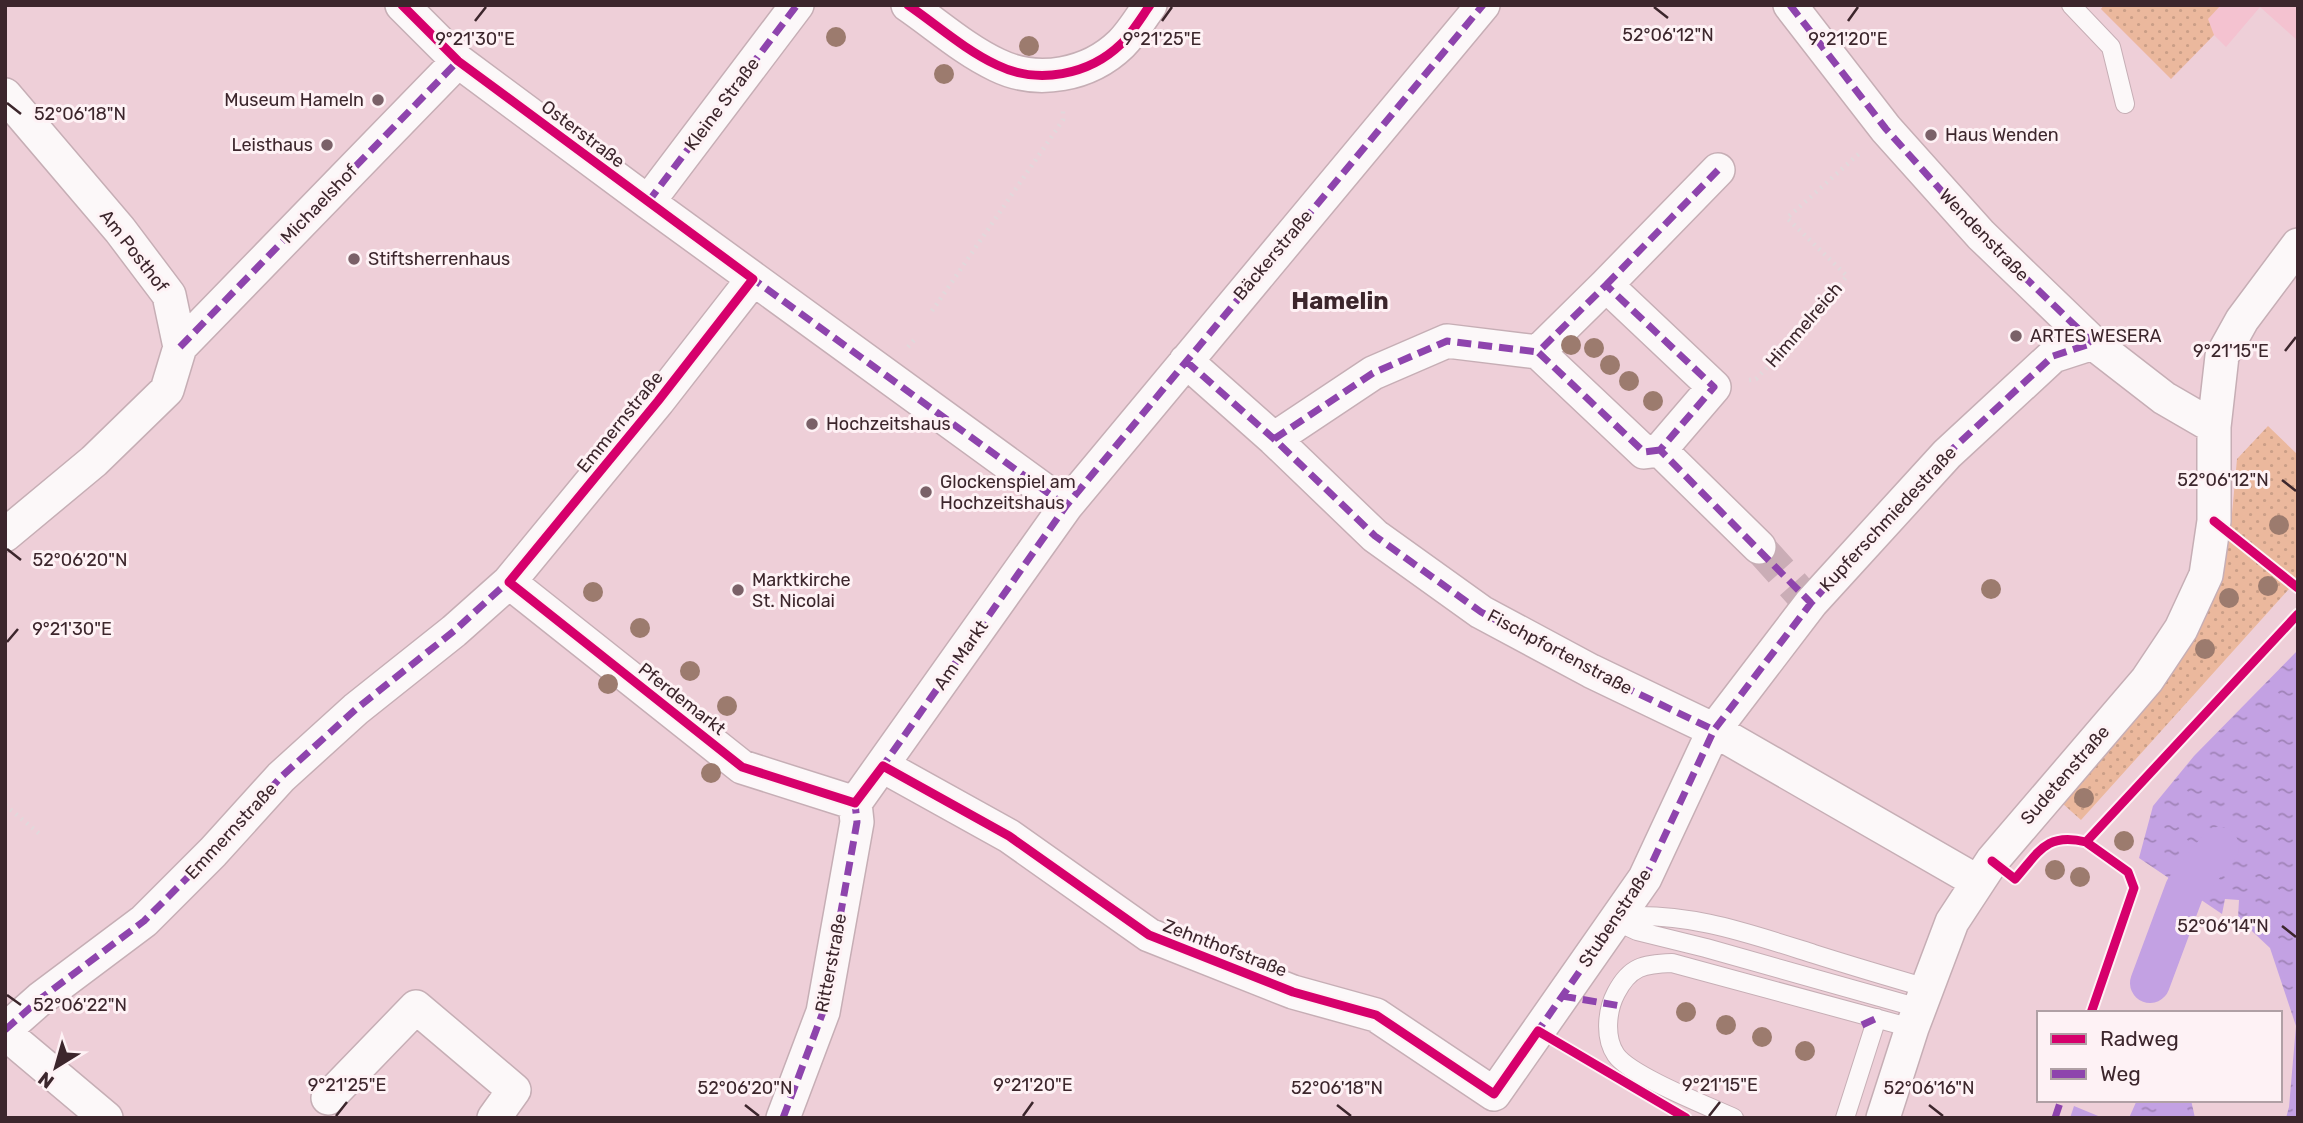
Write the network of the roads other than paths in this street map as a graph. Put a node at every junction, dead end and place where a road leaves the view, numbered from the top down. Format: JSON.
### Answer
{"nodes":[{"id":1,"x":402,"y":5,"type":"edge"},
{"id":2,"x":797,"y":5,"type":"edge"},
{"id":3,"x":908,"y":5,"type":"edge"},
{"id":4,"x":1150,"y":5,"type":"edge"},
{"id":5,"x":1483,"y":5,"type":"edge"},
{"id":6,"x":1790,"y":5,"type":"edge"},
{"id":7,"x":2071,"y":5,"type":"edge"},
{"id":8,"x":458,"y":61,"type":"junction"},
{"id":9,"x":5,"y":95,"type":"edge"},
{"id":10,"x":2125,"y":104,"type":"dead end"},
{"id":11,"x":1718,"y":170,"type":"dead end"},
{"id":12,"x":648,"y":202,"type":"junction"},
{"id":13,"x":2298,"y":245,"type":"edge"},
{"id":14,"x":753,"y":278,"type":"junction"},
{"id":15,"x":1606,"y":285,"type":"junction"},
{"id":16,"x":2093,"y":343,"type":"junction"},
{"id":17,"x":180,"y":347,"type":"junction"},
{"id":18,"x":1538,"y":352,"type":"junction"},
{"id":19,"x":1186,"y":361,"type":"junction"},
{"id":20,"x":2214,"y":427,"type":"junction"},
{"id":21,"x":1274,"y":439,"type":"junction"},
{"id":22,"x":1660,"y":450,"type":"junction"},
{"id":23,"x":1066,"y":506,"type":"junction"},
{"id":24,"x":5,"y":534,"type":"edge"},
{"id":25,"x":1759,"y":547,"type":"tunnel mouth"},
{"id":26,"x":509,"y":582,"type":"junction"},
{"id":27,"x":1714,"y":730,"type":"junction"},
{"id":28,"x":883,"y":766,"type":"junction"},
{"id":29,"x":855,"y":803,"type":"junction"},
{"id":30,"x":1978,"y":881,"type":"junction"},
{"id":31,"x":1616,"y":919,"type":"junction"},
{"id":32,"x":1919,"y":1008,"type":"junction"},
{"id":33,"x":1877,"y":1018,"type":"junction"},
{"id":34,"x":5,"y":1031,"type":"edge"},
{"id":35,"x":1494,"y":1094,"type":"joint"},
{"id":36,"x":328,"y":1098,"type":"dead end"},
{"id":37,"x":106,"y":1118,"type":"edge"},
{"id":38,"x":494,"y":1118,"type":"edge"},
{"id":39,"x":783,"y":1118,"type":"edge"},
{"id":40,"x":1734,"y":1118,"type":"edge"},
{"id":41,"x":1844,"y":1118,"type":"edge"},
{"id":42,"x":1883,"y":1118,"type":"edge"}],
"edges":[{"from":1,"to":8,"type":"street","name":"Osterstraße"},
{"from":2,"to":12,"type":"street","name":"Kleine Straße"},
{"from":3,"to":4,"type":"street"},
{"from":5,"to":19,"type":"street","name":"Bäckerstraße"},
{"from":6,"to":16,"type":"street","name":"Wendenstraße"},
{"from":7,"to":10,"type":"lane"},
{"from":8,"to":12,"type":"street","name":"Osterstraße"},
{"from":8,"to":17,"type":"street","name":"Michaelshof"},
{"from":9,"to":17,"type":"street","name":"Am Posthof"},
{"from":11,"to":15,"type":"street"},
{"from":12,"to":14,"type":"street","name":"Osterstraße"},
{"from":13,"to":20,"type":"street","name":"Sudetenstraße"},
{"from":14,"to":23,"type":"street","name":"Osterstraße"},
{"from":14,"to":26,"type":"street","name":"Emmernstraße"},
{"from":15,"to":18,"type":"street"},
{"from":15,"to":22,"type":"street"},
{"from":16,"to":20,"type":"street","name":"Wendenstraße"},
{"from":16,"to":27,"type":"street","name":"Kupferschmiedestraße"},
{"from":17,"to":24,"type":"street","name":"Am Posthof"},
{"from":18,"to":21,"type":"street"},
{"from":18,"to":22,"type":"street"},
{"from":19,"to":21,"type":"street","name":"Fischpfortenstraße"},
{"from":19,"to":23,"type":"street","name":"Bäckerstraße"},
{"from":20,"to":30,"type":"street","name":"Sudetenstraße"},
{"from":21,"to":27,"type":"street","name":"Fischpfortenstraße"},
{"from":22,"to":25,"type":"street"},
{"from":23,"to":28,"type":"street","name":"Am Markt"},
{"from":26,"to":29,"type":"street","name":"Pferdemarkt"},
{"from":26,"to":34,"type":"street","name":"Emmernstraße"},
{"from":27,"to":30,"type":"street","name":"Fischpfortenstraße"},
{"from":27,"to":31,"type":"street","name":"Stubenstraße"},
{"from":28,"to":29,"type":"street","name":"Am Markt"},
{"from":28,"to":35,"type":"street","name":"Zehnthofstraße"},
{"from":29,"to":39,"type":"street","name":"Ritterstraße"},
{"from":30,"to":32,"type":"street","name":"Sudetenstraße"},
{"from":31,"to":32,"type":"lane"},
{"from":31,"to":32,"type":"lane"},
{"from":31,"to":35,"type":"street","name":"Stubenstraße"},
{"from":32,"to":33,"type":"lane"},
{"from":32,"to":42,"type":"street","name":"Sudetenstraße"},
{"from":33,"to":40,"type":"lane"},
{"from":33,"to":41,"type":"lane"},
{"from":34,"to":37,"type":"street"},
{"from":36,"to":38,"type":"street"}]}
